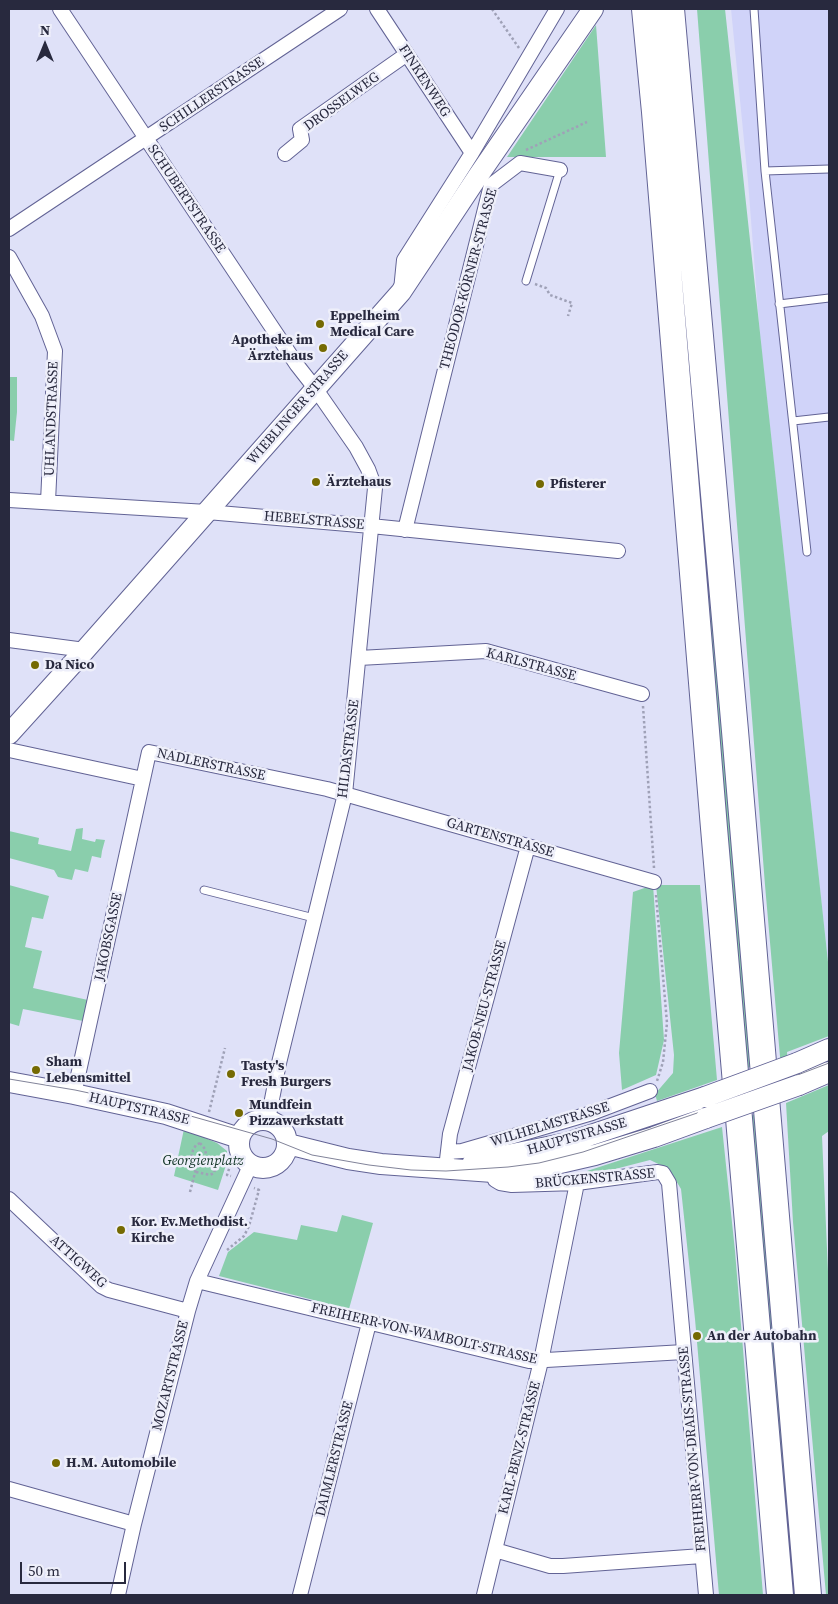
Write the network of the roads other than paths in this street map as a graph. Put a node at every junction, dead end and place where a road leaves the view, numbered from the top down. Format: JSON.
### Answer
{"nodes":[{"id":1,"x":60,"y":9,"type":"edge"},
{"id":2,"x":340,"y":9,"type":"edge"},
{"id":3,"x":378,"y":9,"type":"edge"},
{"id":4,"x":557,"y":9,"type":"edge"},
{"id":5,"x":594,"y":9,"type":"edge"},
{"id":6,"x":645,"y":9,"type":"edge"},
{"id":7,"x":671,"y":9,"type":"edge"},
{"id":8,"x":754,"y":9,"type":"edge"},
{"id":9,"x":407,"y":54,"type":"junction"},
{"id":10,"x":146,"y":139,"type":"junction"},
{"id":11,"x":472,"y":153,"type":"junction"},
{"id":12,"x":285,"y":154,"type":"dead end"},
{"id":13,"x":829,"y":169,"type":"edge"},
{"id":14,"x":560,"y":170,"type":"joint"},
{"id":15,"x":765,"y":171,"type":"junction"},
{"id":16,"x":9,"y":229,"type":"edge"},
{"id":17,"x":9,"y":257,"type":"edge"},
{"id":18,"x":526,"y":281,"type":"road end"},
{"id":19,"x":401,"y":292,"type":"junction"},
{"id":20,"x":829,"y":298,"type":"edge"},
{"id":21,"x":780,"y":304,"type":"junction"},
{"id":22,"x":315,"y":388,"type":"junction"},
{"id":23,"x":829,"y":417,"type":"edge"},
{"id":24,"x":793,"y":421,"type":"junction"},
{"id":25,"x":9,"y":500,"type":"edge"},
{"id":26,"x":48,"y":502,"type":"junction"},
{"id":27,"x":207,"y":512,"type":"junction"},
{"id":28,"x":371,"y":526,"type":"junction"},
{"id":29,"x":405,"y":530,"type":"junction"},
{"id":30,"x":618,"y":551,"type":"dead end"},
{"id":31,"x":807,"y":552,"type":"dead end"},
{"id":32,"x":9,"y":640,"type":"edge"},
{"id":33,"x":85,"y":650,"type":"junction"},
{"id":34,"x":359,"y":658,"type":"junction"},
{"id":35,"x":642,"y":694,"type":"dead end"},
{"id":36,"x":9,"y":734,"type":"edge"},
{"id":37,"x":9,"y":750,"type":"edge"},
{"id":38,"x":143,"y":779,"type":"junction"},
{"id":39,"x":345,"y":794,"type":"junction"},
{"id":40,"x":528,"y":846,"type":"junction"},
{"id":41,"x":654,"y":882,"type":"dead end"},
{"id":42,"x":204,"y":890,"type":"dead end"},
{"id":43,"x":314,"y":918,"type":"junction"},
{"id":44,"x":829,"y":1049,"type":"edge"},
{"id":45,"x":829,"y":1072,"type":"edge"},
{"id":46,"x":9,"y":1082,"type":"edge"},
{"id":47,"x":650,"y":1092,"type":"dead end"},
{"id":48,"x":74,"y":1094,"type":"junction"},
{"id":49,"x":268,"y":1120,"type":"junction"},
{"id":50,"x":239,"y":1138,"type":"junction"},
{"id":51,"x":288,"y":1144,"type":"junction"},
{"id":52,"x":447,"y":1160,"type":"junction"},
{"id":53,"x":250,"y":1166,"type":"junction"},
{"id":54,"x":493,"y":1172,"type":"junction"},
{"id":55,"x":578,"y":1183,"type":"junction"},
{"id":56,"x":669,"y":1183,"type":"joint"},
{"id":57,"x":9,"y":1199,"type":"edge"},
{"id":58,"x":197,"y":1281,"type":"junction"},
{"id":59,"x":188,"y":1311,"type":"junction"},
{"id":60,"x":369,"y":1323,"type":"junction"},
{"id":61,"x":684,"y":1352,"type":"junction"},
{"id":62,"x":541,"y":1361,"type":"junction"},
{"id":63,"x":9,"y":1489,"type":"edge"},
{"id":64,"x":134,"y":1524,"type":"junction"},
{"id":65,"x":495,"y":1550,"type":"junction"},
{"id":66,"x":702,"y":1556,"type":"junction"},
{"id":67,"x":118,"y":1595,"type":"edge"},
{"id":68,"x":300,"y":1595,"type":"edge"},
{"id":69,"x":484,"y":1595,"type":"edge"},
{"id":70,"x":706,"y":1595,"type":"edge"},
{"id":71,"x":780,"y":1595,"type":"edge"},
{"id":72,"x":808,"y":1595,"type":"edge"}],
"edges":[{"from":1,"to":10,"type":"street","name":"SCHUBERTSTRASSE"},
{"from":2,"to":10,"type":"street","name":"SCHILLERSTRASSE"},
{"from":3,"to":9,"type":"street","name":"FINKENWEG"},
{"from":4,"to":11,"type":"street"},
{"from":5,"to":19,"type":"street","name":"WIEBLINGER STRASSE"},
{"from":6,"to":71,"type":"highway"},
{"from":7,"to":72,"type":"highway"},
{"from":8,"to":15,"type":"lane"},
{"from":9,"to":11,"type":"street","name":"FINKENWEG"},
{"from":9,"to":12,"type":"street","name":"DROSSELWEG"},
{"from":10,"to":16,"type":"street","name":"SCHILLERSTRASSE"},
{"from":10,"to":22,"type":"street","name":"SCHUBERTSTRASSE"},
{"from":11,"to":19,"type":"street"},
{"from":13,"to":15,"type":"lane"},
{"from":14,"to":18,"type":"lane"},
{"from":14,"to":29,"type":"street","name":"THEODOR-KÖRNER-STRASSE"},
{"from":15,"to":21,"type":"lane"},
{"from":17,"to":26,"type":"street","name":"UHLANDSTRASSE"},
{"from":19,"to":22,"type":"street","name":"WIEBLINGER STRASSE"},
{"from":20,"to":21,"type":"lane"},
{"from":21,"to":24,"type":"lane"},
{"from":22,"to":27,"type":"street","name":"WIEBLINGER STRASSE"},
{"from":22,"to":28,"type":"street","name":"HILDASTRASSE"},
{"from":23,"to":24,"type":"lane"},
{"from":24,"to":31,"type":"lane"},
{"from":25,"to":26,"type":"street","name":"HEBELSTRASSE"},
{"from":26,"to":27,"type":"street","name":"HEBELSTRASSE"},
{"from":27,"to":28,"type":"street","name":"HEBELSTRASSE"},
{"from":27,"to":33,"type":"street","name":"WIEBLINGER STRASSE"},
{"from":28,"to":29,"type":"street","name":"HEBELSTRASSE"},
{"from":28,"to":34,"type":"street","name":"HILDASTRASSE"},
{"from":29,"to":30,"type":"street","name":"HEBELSTRASSE"},
{"from":32,"to":33,"type":"street"},
{"from":33,"to":36,"type":"street","name":"WIEBLINGER STRASSE"},
{"from":34,"to":35,"type":"street","name":"KARLSTRASSE"},
{"from":34,"to":39,"type":"street","name":"HILDASTRASSE"},
{"from":37,"to":38,"type":"street"},
{"from":38,"to":39,"type":"street","name":"NADLERSTRASSE"},
{"from":38,"to":48,"type":"street","name":"JAKOBSGASSE"},
{"from":39,"to":40,"type":"street","name":"GARTENSTRASSE"},
{"from":39,"to":43,"type":"street","name":"HILDASTRASSE"},
{"from":40,"to":41,"type":"street","name":"GARTENSTRASSE"},
{"from":40,"to":52,"type":"street","name":"JAKOB-NEU-STRASSE"},
{"from":42,"to":43,"type":"lane"},
{"from":43,"to":49,"type":"street","name":"HILDASTRASSE"},
{"from":44,"to":52,"type":"street","name":"HAUPTSTRASSE","bridge":true},
{"from":45,"to":54,"type":"street","name":"HAUPTSTRASSE","bridge":true},
{"from":46,"to":48,"type":"street","name":"HAUPTSTRASSE"},
{"from":47,"to":52,"type":"street","name":"WILHELMSTRASSE"},
{"from":48,"to":50,"type":"street","name":"HAUPTSTRASSE"},
{"from":49,"to":50,"type":"street"},
{"from":49,"to":51,"type":"street"},
{"from":50,"to":53,"type":"street"},
{"from":51,"to":52,"type":"street","name":"HAUPTSTRASSE"},
{"from":51,"to":53,"type":"street"},
{"from":52,"to":54,"type":"street","name":"HAUPTSTRASSE"},
{"from":53,"to":58,"type":"street","name":"MOZARTSTRASSE"},
{"from":54,"to":55,"type":"street","name":"BRÜCKENSTRASSE"},
{"from":55,"to":56,"type":"street","name":"BRÜCKENSTRASSE"},
{"from":55,"to":62,"type":"street","name":"KARL-BENZ-STRASSE"},
{"from":56,"to":61,"type":"street","name":"FREIHERR-VON-DRAIS-STRASSE"},
{"from":57,"to":59,"type":"street","name":"ATTIGWEG"},
{"from":58,"to":59,"type":"street","name":"MOZARTSTRASSE"},
{"from":58,"to":60,"type":"street","name":"FREIHERR-VON-WAMBOLT-STRASSE"},
{"from":59,"to":64,"type":"street","name":"MOZARTSTRASSE"},
{"from":60,"to":62,"type":"street","name":"FREIHERR-VON-WAMBOLT-STRASSE"},
{"from":60,"to":68,"type":"street","name":"DAIMLERSTRASSE"},
{"from":61,"to":62,"type":"street","name":"FREIHERR-VON-WAMBOLT-STRASSE"},
{"from":61,"to":66,"type":"street","name":"FREIHERR-VON-DRAIS-STRASSE"},
{"from":62,"to":65,"type":"street","name":"KARL-BENZ-STRASSE"},
{"from":63,"to":64,"type":"street"},
{"from":64,"to":67,"type":"street","name":"MOZARTSTRASSE"},
{"from":65,"to":66,"type":"street"},
{"from":65,"to":69,"type":"street","name":"KARL-BENZ-STRASSE"},
{"from":66,"to":70,"type":"street","name":"FREIHERR-VON-DRAIS-STRASSE"}]}
